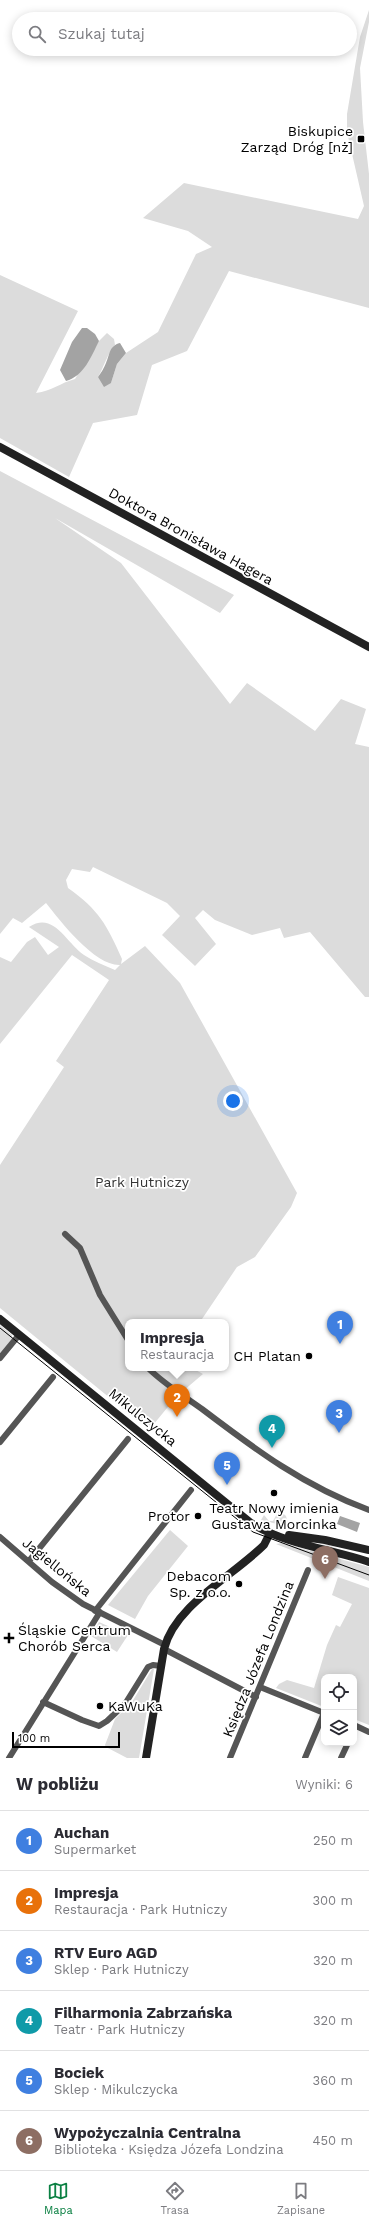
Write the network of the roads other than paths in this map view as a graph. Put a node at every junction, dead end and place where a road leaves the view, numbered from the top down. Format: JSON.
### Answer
{"nodes":[{"id":1,"x":0,"y":447,"type":"edge"},
{"id":2,"x":369,"y":647,"type":"edge"},
{"id":3,"x":66,"y":1234,"type":"dead end"},
{"id":4,"x":0,"y":1319,"type":"edge"},
{"id":5,"x":19,"y":1334,"type":"junction"},
{"id":6,"x":125,"y":1335,"type":"edge"},
{"id":7,"x":0,"y":1358,"type":"edge"},
{"id":8,"x":152,"y":1371,"type":"edge"},
{"id":9,"x":53,"y":1378,"type":"dead end"},
{"id":10,"x":128,"y":1439,"type":"dead end"},
{"id":11,"x":0,"y":1442,"type":"edge"},
{"id":12,"x":191,"y":1490,"type":"dead end"},
{"id":13,"x":369,"y":1510,"type":"edge"},
{"id":14,"x":270,"y":1533,"type":"junction"},
{"id":15,"x":0,"y":1537,"type":"edge"},
{"id":16,"x":369,"y":1550,"type":"edge"},
{"id":17,"x":29,"y":1561,"type":"junction"},
{"id":18,"x":369,"y":1562,"type":"edge"},
{"id":19,"x":308,"y":1570,"type":"dead end"},
{"id":20,"x":97,"y":1612,"type":"junction"},
{"id":21,"x":165,"y":1647,"type":"junction"},
{"id":22,"x":161,"y":1666,"type":"junction"},
{"id":23,"x":260,"y":1687,"type":"junction"},
{"id":24,"x":256,"y":1697,"type":"junction"},
{"id":25,"x":43,"y":1702,"type":"junction"},
{"id":26,"x":321,"y":1712,"type":"edge"},
{"id":27,"x":321,"y":1720,"type":"edge"},
{"id":28,"x":357,"y":1728,"type":"edge"},
{"id":29,"x":369,"y":1732,"type":"edge"},
{"id":30,"x":347,"y":1746,"type":"edge"},
{"id":31,"x":9,"y":1758,"type":"edge"},
{"id":32,"x":146,"y":1758,"type":"edge"},
{"id":33,"x":230,"y":1758,"type":"edge"},
{"id":34,"x":305,"y":1758,"type":"edge"},
{"id":35,"x":342,"y":1758,"type":"edge"}],
"edges":[{"from":1,"to":2,"type":"street","name":"Doktora Bronisława Hagera"},
{"from":3,"to":6,"type":"street"},
{"from":4,"to":5,"type":"street","name":"Mikulczycka"},
{"from":5,"to":7,"type":"street"},
{"from":5,"to":14,"type":"street","name":"Mikulczycka"},
{"from":8,"to":13,"type":"street"},
{"from":9,"to":11,"type":"street"},
{"from":10,"to":17,"type":"street"},
{"from":12,"to":20,"type":"street"},
{"from":14,"to":16,"type":"street"},
{"from":14,"to":18,"type":"street"},
{"from":14,"to":21,"type":"street"},
{"from":15,"to":17,"type":"street","name":"Jagiellońska"},
{"from":17,"to":20,"type":"street","name":"Jagiellońska"},
{"from":19,"to":23,"type":"street","name":"Księdza Józefa Londzina"},
{"from":20,"to":21,"type":"street","name":"Jagiellońska"},
{"from":20,"to":25,"type":"street"},
{"from":21,"to":22,"type":"street"},
{"from":21,"to":24,"type":"street","name":"Jagiellońska"},
{"from":22,"to":25,"type":"street"},
{"from":22,"to":32,"type":"street"},
{"from":23,"to":24,"type":"street","name":"Księdza Józefa Londzina"},
{"from":23,"to":26,"type":"street"},
{"from":24,"to":33,"type":"street","name":"Księdza Józefa Londzina"},
{"from":25,"to":31,"type":"street"},
{"from":27,"to":34,"type":"street"},
{"from":28,"to":29,"type":"street"},
{"from":30,"to":35,"type":"street"}]}
